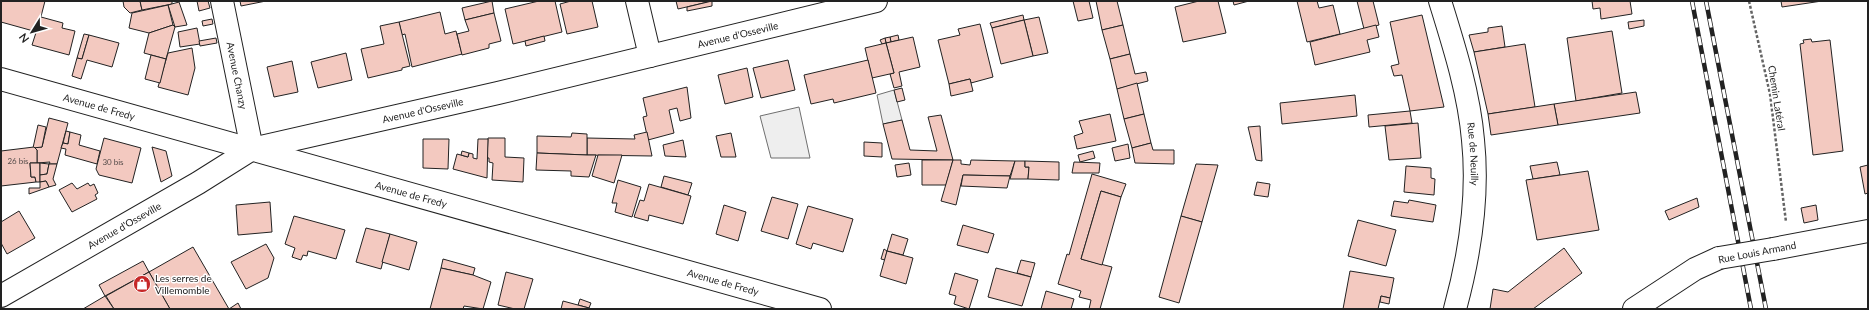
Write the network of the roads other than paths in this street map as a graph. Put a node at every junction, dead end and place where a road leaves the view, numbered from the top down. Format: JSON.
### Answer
{"nodes":[{"id":1,"x":222,"y":1,"type":"edge"},
{"id":2,"x":637,"y":1,"type":"edge"},
{"id":3,"x":876,"y":1,"type":"edge"},
{"id":4,"x":1440,"y":1,"type":"edge"},
{"id":5,"x":650,"y":56,"type":"junction"},
{"id":6,"x":1,"y":79,"type":"edge"},
{"id":7,"x":252,"y":149,"type":"junction"},
{"id":8,"x":1868,"y":231,"type":"edge"},
{"id":9,"x":1,"y":296,"type":"edge"},
{"id":10,"x":820,"y":309,"type":"edge"},
{"id":11,"x":1455,"y":309,"type":"edge"},
{"id":12,"x":1634,"y":309,"type":"edge"}],
"edges":[{"from":1,"to":7,"type":"street","name":"Avenue Chanzy"},
{"from":2,"to":5,"type":"street"},
{"from":3,"to":5,"type":"street","name":"Avenue d'Osseville"},
{"from":4,"to":11,"type":"street","name":"Rue de Neuilly"},
{"from":5,"to":7,"type":"street","name":"Avenue d'Osseville"},
{"from":6,"to":7,"type":"street","name":"Avenue de Fredy"},
{"from":7,"to":9,"type":"street","name":"Avenue d'Osseville"},
{"from":7,"to":10,"type":"street","name":"Avenue de Fredy"},
{"from":8,"to":12,"type":"street","name":"Rue Louis Armand","bridge":true}]}
